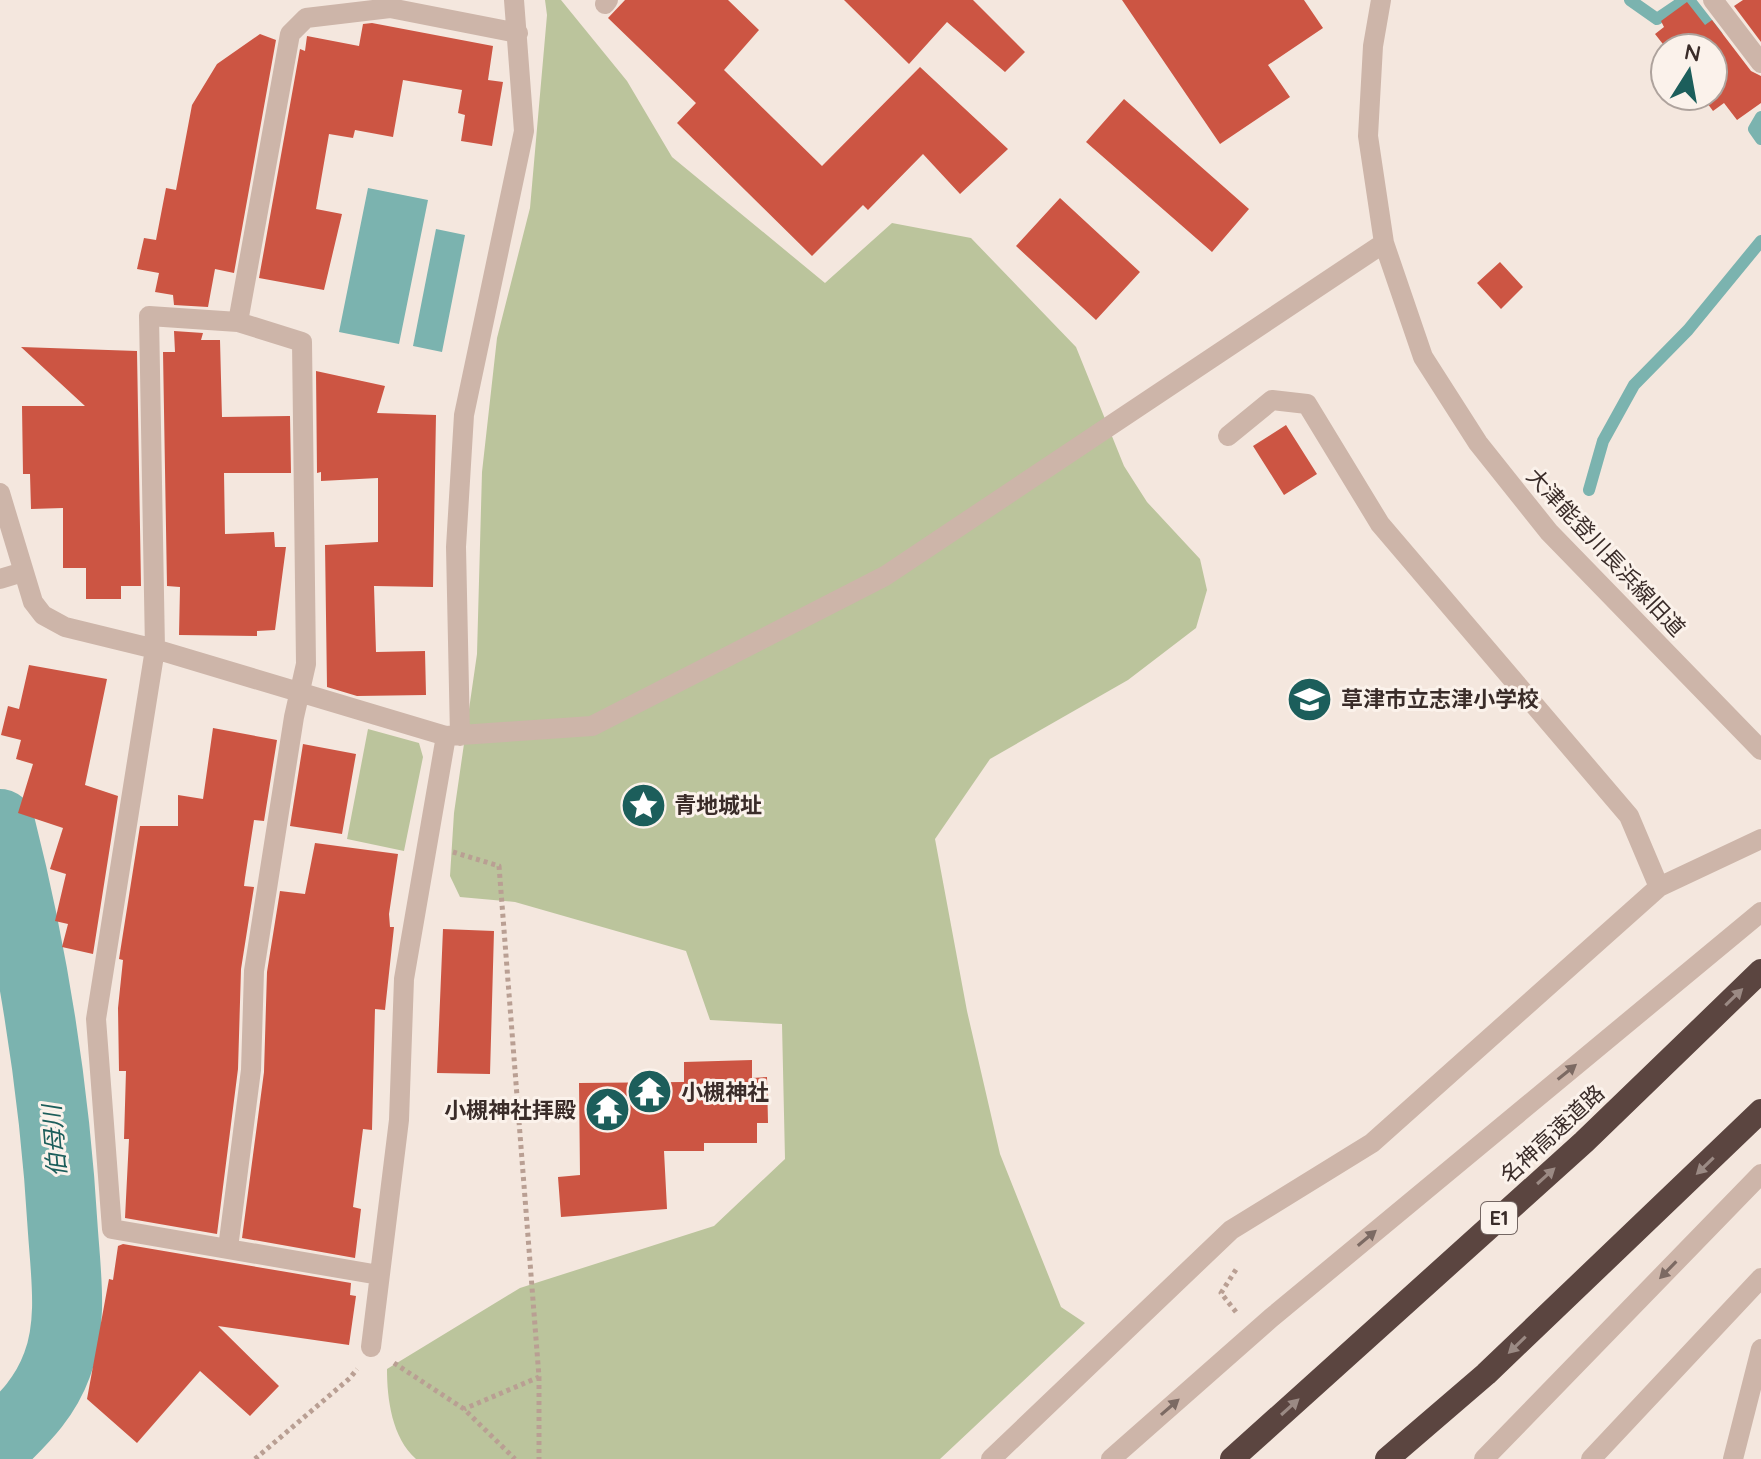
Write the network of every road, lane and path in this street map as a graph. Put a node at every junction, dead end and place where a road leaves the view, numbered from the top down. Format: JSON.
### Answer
{"nodes":[{"id":1,"x":514,"y":0,"type":"edge"},
{"id":2,"x":1381,"y":0,"type":"edge"},
{"id":3,"x":1713,"y":0,"type":"edge"},
{"id":4,"x":518,"y":33,"type":"junction"},
{"id":5,"x":1761,"y":63,"type":"edge"},
{"id":6,"x":1384,"y":243,"type":"junction"},
{"id":7,"x":238,"y":322,"type":"junction"},
{"id":8,"x":1228,"y":436,"type":"dead end"},
{"id":9,"x":0,"y":493,"type":"edge"},
{"id":10,"x":23,"y":572,"type":"junction"},
{"id":11,"x":0,"y":579,"type":"edge"},
{"id":12,"x":155,"y":649,"type":"junction"},
{"id":13,"x":298,"y":692,"type":"junction"},
{"id":14,"x":453,"y":736,"type":"junction"},
{"id":15,"x":1756,"y":745,"type":"edge"},
{"id":16,"x":1761,"y":839,"type":"edge"},
{"id":17,"x":429,"y":844,"type":"junction"},
{"id":18,"x":1659,"y":887,"type":"junction"},
{"id":19,"x":1761,"y":912,"type":"edge"},
{"id":20,"x":1761,"y":971,"type":"edge"},
{"id":21,"x":1761,"y":1111,"type":"edge"},
{"id":22,"x":1761,"y":1174,"type":"edge"},
{"id":23,"x":228,"y":1248,"type":"junction"},
{"id":24,"x":1244,"y":1258,"type":"dead end"},
{"id":25,"x":379,"y":1275,"type":"junction"},
{"id":26,"x":1761,"y":1278,"type":"edge"},
{"id":27,"x":1242,"y":1318,"type":"dead end"},
{"id":28,"x":371,"y":1347,"type":"junction"},
{"id":29,"x":1761,"y":1349,"type":"edge"},
{"id":30,"x":539,"y":1377,"type":"junction"},
{"id":31,"x":464,"y":1409,"type":"junction"},
{"id":32,"x":1597,"y":1458,"type":"edge"},
{"id":33,"x":255,"y":1459,"type":"edge"},
{"id":34,"x":515,"y":1459,"type":"edge"},
{"id":35,"x":539,"y":1459,"type":"edge"},
{"id":36,"x":991,"y":1459,"type":"edge"},
{"id":37,"x":1111,"y":1459,"type":"edge"},
{"id":38,"x":1232,"y":1459,"type":"edge"},
{"id":39,"x":1387,"y":1459,"type":"edge"},
{"id":40,"x":1484,"y":1459,"type":"edge"},
{"id":41,"x":1733,"y":1459,"type":"edge"}],
"edges":[{"from":1,"to":4,"type":"street"},
{"from":2,"to":6,"type":"street","name":"大津能登川長浜線旧道"},
{"from":3,"to":5,"type":"street"},
{"from":4,"to":7,"type":"street"},
{"from":4,"to":14,"type":"street"},
{"from":6,"to":14,"type":"street"},
{"from":6,"to":15,"type":"street","name":"大津能登川長浜線旧道"},
{"from":7,"to":12,"type":"street"},
{"from":7,"to":13,"type":"street"},
{"from":8,"to":18,"type":"street"},
{"from":9,"to":10,"type":"street"},
{"from":10,"to":11,"type":"street"},
{"from":10,"to":12,"type":"street"},
{"from":12,"to":13,"type":"street"},
{"from":12,"to":23,"type":"street"},
{"from":13,"to":14,"type":"street"},
{"from":13,"to":23,"type":"street"},
{"from":14,"to":17,"type":"street"},
{"from":16,"to":18,"type":"street"},
{"from":17,"to":25,"type":"street"},
{"from":17,"to":30,"type":"path"},
{"from":18,"to":36,"type":"street"},
{"from":37,"to":19,"type":"street","one_way":true},
{"from":38,"to":20,"type":"highway","name":"名神高速道路","number":"E1","one_way":true},
{"from":21,"to":39,"type":"highway","one_way":true},
{"from":22,"to":40,"type":"street","one_way":true},
{"from":23,"to":25,"type":"street"},
{"from":24,"to":27,"type":"path"},
{"from":25,"to":28,"type":"street"},
{"from":26,"to":32,"type":"street"},
{"from":28,"to":31,"type":"path"},
{"from":28,"to":33,"type":"path"},
{"from":29,"to":41,"type":"street"},
{"from":30,"to":31,"type":"path"},
{"from":30,"to":35,"type":"path"},
{"from":31,"to":34,"type":"path"}]}
